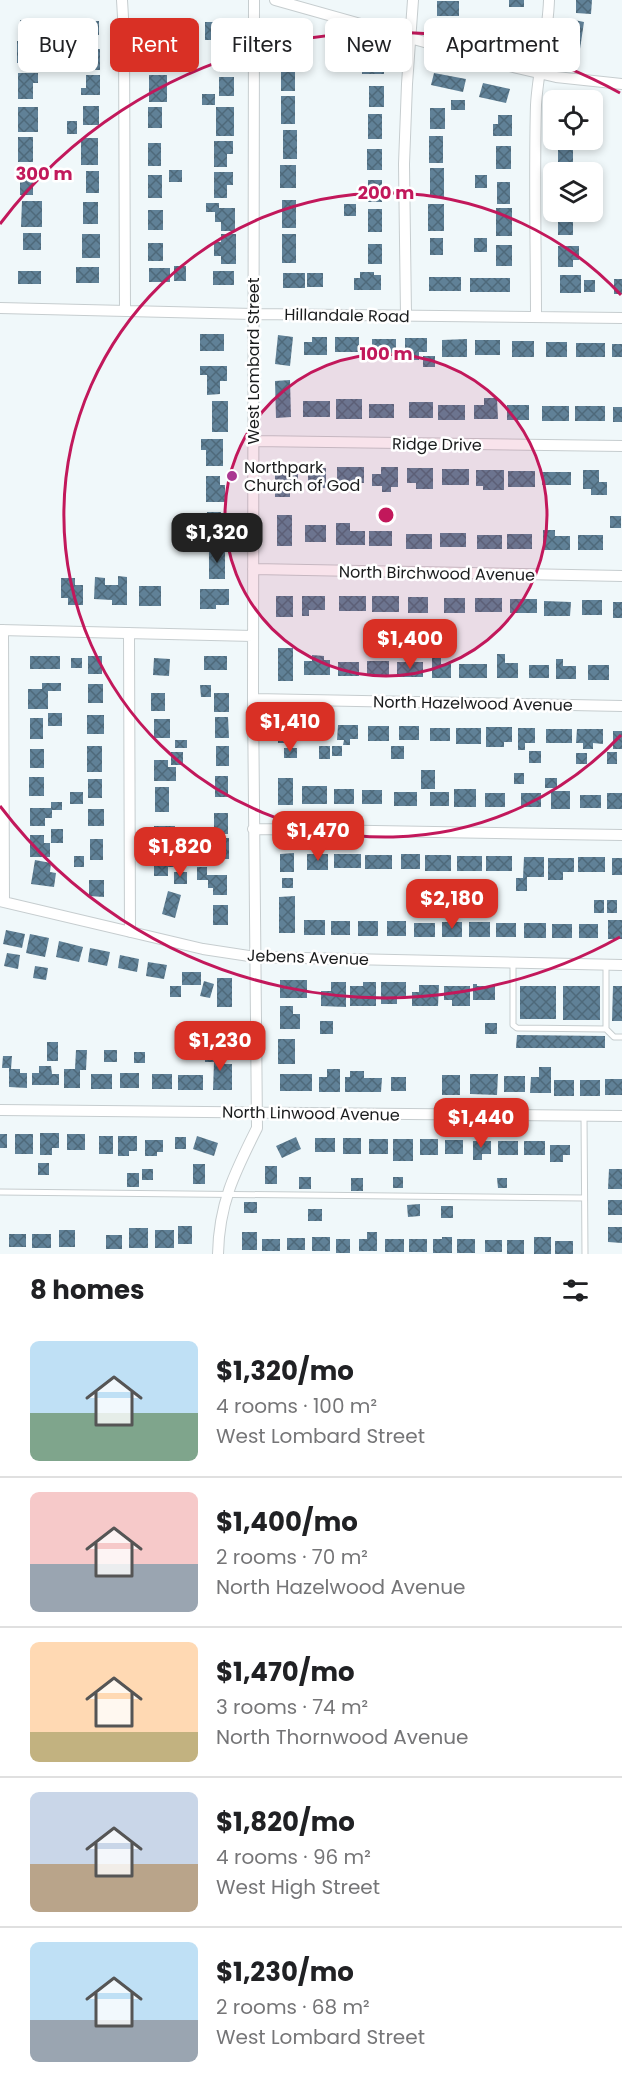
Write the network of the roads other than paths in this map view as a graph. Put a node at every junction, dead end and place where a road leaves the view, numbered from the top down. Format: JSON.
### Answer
{"nodes":[{"id":1,"x":122,"y":0,"type":"edge"},
{"id":2,"x":254,"y":0,"type":"edge"},
{"id":3,"x":275,"y":0,"type":"edge"},
{"id":4,"x":413,"y":0,"type":"edge"},
{"id":5,"x":549,"y":0,"type":"edge"},
{"id":6,"x":337,"y":18,"type":"edge"},
{"id":7,"x":412,"y":18,"type":"edge"},
{"id":8,"x":412,"y":40,"type":"edge"},
{"id":9,"x":408,"y":72,"type":"edge"},
{"id":10,"x":539,"y":73,"type":"junction"},
{"id":11,"x":622,"y":84,"type":"edge"},
{"id":12,"x":0,"y":308,"type":"edge"},
{"id":13,"x":125,"y":311,"type":"junction"},
{"id":14,"x":253,"y":314,"type":"junction"},
{"id":15,"x":406,"y":315,"type":"junction"},
{"id":16,"x":536,"y":317,"type":"junction"},
{"id":17,"x":622,"y":318,"type":"edge"},
{"id":18,"x":253,"y":441,"type":"junction"},
{"id":19,"x":622,"y":446,"type":"edge"},
{"id":20,"x":253,"y":569,"type":"junction"},
{"id":21,"x":622,"y":576,"type":"edge"},
{"id":22,"x":2,"y":630,"type":"edge"},
{"id":23,"x":129,"y":633,"type":"junction"},
{"id":24,"x":253,"y":636,"type":"junction"},
{"id":25,"x":253,"y":699,"type":"junction"},
{"id":26,"x":622,"y":706,"type":"edge"},
{"id":27,"x":254,"y":829,"type":"junction"},
{"id":28,"x":622,"y":835,"type":"edge"},
{"id":29,"x":2,"y":902,"type":"edge"},
{"id":30,"x":130,"y":932,"type":"junction"},
{"id":31,"x":256,"y":957,"type":"junction"},
{"id":32,"x":513,"y":963,"type":"junction"},
{"id":33,"x":606,"y":965,"type":"junction"},
{"id":34,"x":622,"y":965,"type":"edge"},
{"id":35,"x":606,"y":1029,"type":"junction"},
{"id":36,"x":622,"y":1037,"type":"edge"},
{"id":37,"x":0,"y":1110,"type":"edge"},
{"id":38,"x":258,"y":1113,"type":"junction"},
{"id":39,"x":584,"y":1116,"type":"junction"},
{"id":40,"x":622,"y":1116,"type":"edge"},
{"id":41,"x":0,"y":1192,"type":"edge"},
{"id":42,"x":227,"y":1195,"type":"junction"},
{"id":43,"x":584,"y":1198,"type":"junction"},
{"id":44,"x":218,"y":1254,"type":"edge"},
{"id":45,"x":585,"y":1254,"type":"edge"}],
"edges":[{"from":1,"to":13,"type":"street"},
{"from":2,"to":14,"type":"street","name":"West Lombard Street"},
{"from":3,"to":6,"type":"street"},
{"from":4,"to":7,"type":"street"},
{"from":5,"to":10,"type":"street"},
{"from":8,"to":10,"type":"street"},
{"from":9,"to":15,"type":"street"},
{"from":10,"to":11,"type":"street"},
{"from":10,"to":16,"type":"street"},
{"from":12,"to":13,"type":"street","name":"Hillandale Road"},
{"from":13,"to":14,"type":"street","name":"Hillandale Road"},
{"from":14,"to":15,"type":"street","name":"Hillandale Road"},
{"from":14,"to":18,"type":"street","name":"West Lombard Street"},
{"from":15,"to":16,"type":"street","name":"Hillandale Road"},
{"from":16,"to":17,"type":"street","name":"Hillandale Road"},
{"from":18,"to":19,"type":"street","name":"Ridge Drive"},
{"from":18,"to":20,"type":"street","name":"West Lombard Street"},
{"from":20,"to":21,"type":"street","name":"North Birchwood Avenue"},
{"from":20,"to":24,"type":"street","name":"West Lombard Street"},
{"from":22,"to":23,"type":"street"},
{"from":22,"to":29,"type":"street"},
{"from":23,"to":24,"type":"street"},
{"from":23,"to":30,"type":"street"},
{"from":24,"to":25,"type":"street","name":"West Lombard Street"},
{"from":25,"to":26,"type":"street","name":"North Hazelwood Avenue"},
{"from":25,"to":27,"type":"street","name":"West Lombard Street"},
{"from":27,"to":28,"type":"street"},
{"from":27,"to":31,"type":"street","name":"West Lombard Street"},
{"from":29,"to":30,"type":"street","name":"Jebens Avenue"},
{"from":30,"to":31,"type":"street","name":"Jebens Avenue"},
{"from":31,"to":32,"type":"street","name":"Jebens Avenue"},
{"from":31,"to":38,"type":"street","name":"West Lombard Street"},
{"from":32,"to":33,"type":"street","name":"Jebens Avenue"},
{"from":32,"to":35,"type":"lane"},
{"from":33,"to":34,"type":"street","name":"Jebens Avenue"},
{"from":33,"to":35,"type":"lane"},
{"from":35,"to":36,"type":"lane"},
{"from":37,"to":38,"type":"street","name":"North Linwood Avenue"},
{"from":38,"to":39,"type":"street","name":"North Linwood Avenue"},
{"from":38,"to":42,"type":"street","name":"West Lombard Street"},
{"from":39,"to":40,"type":"street","name":"North Linwood Avenue"},
{"from":39,"to":43,"type":"lane"},
{"from":41,"to":42,"type":"lane"},
{"from":42,"to":43,"type":"lane"},
{"from":42,"to":44,"type":"street","name":"West Lombard Street"},
{"from":43,"to":45,"type":"lane"}]}
